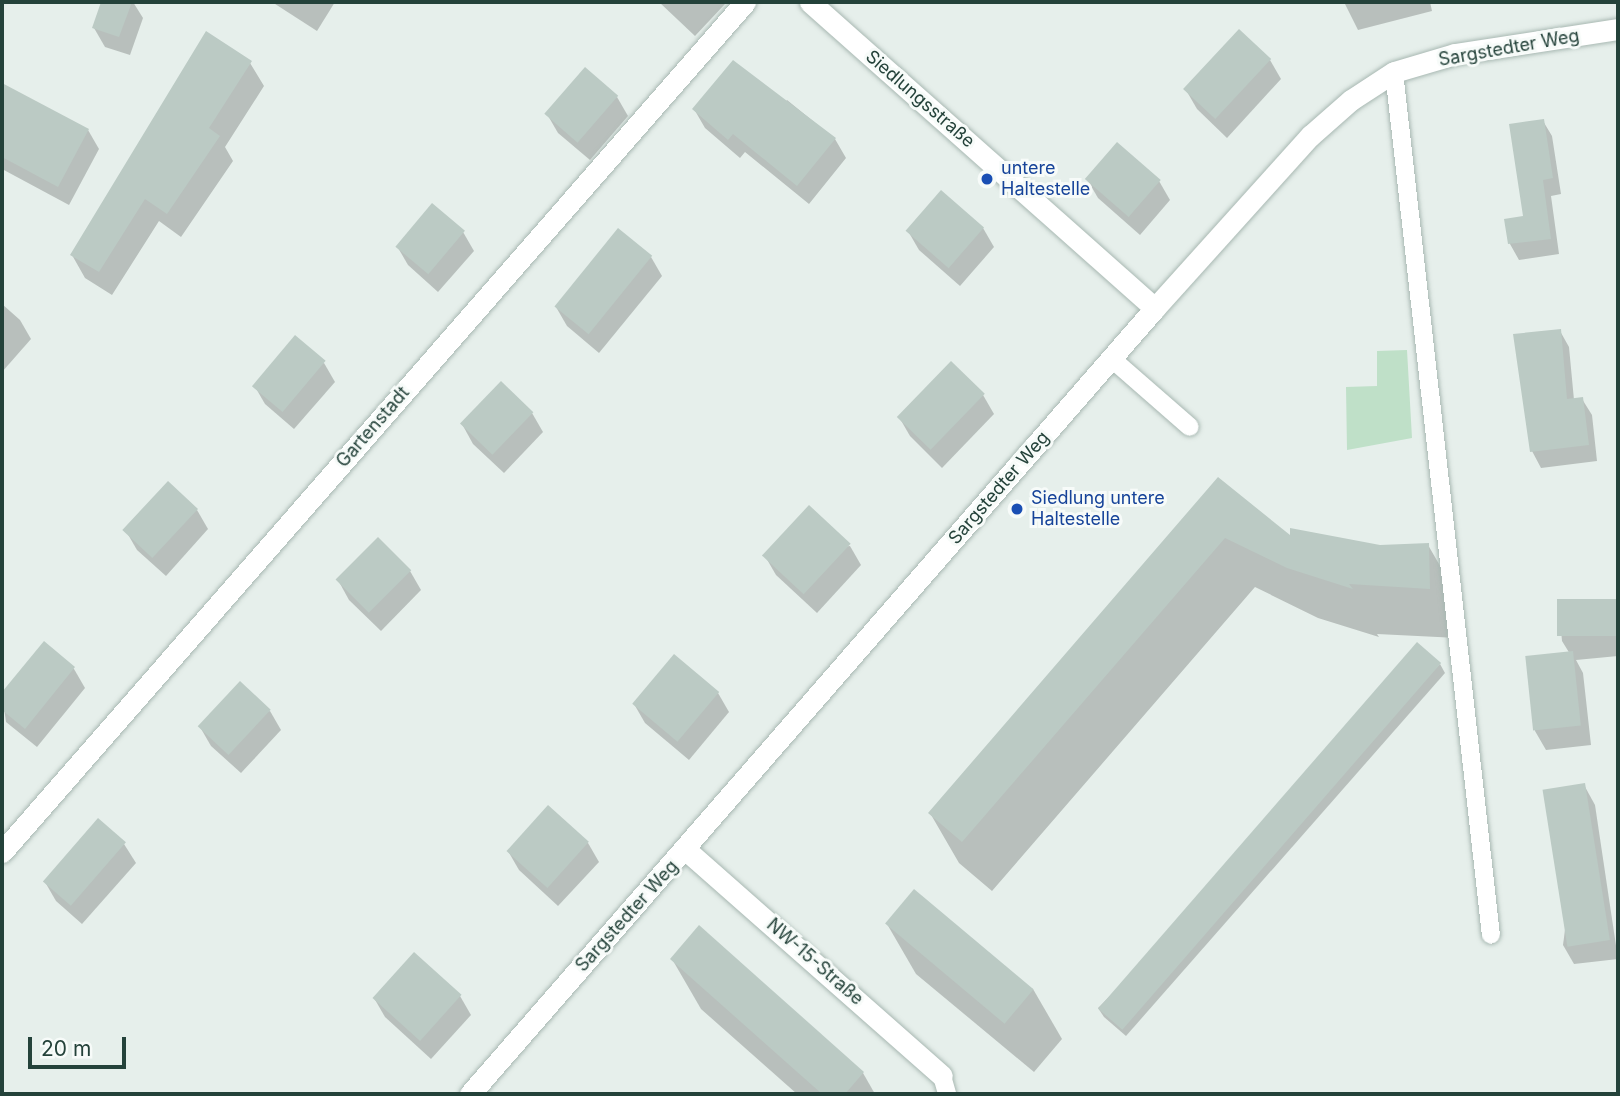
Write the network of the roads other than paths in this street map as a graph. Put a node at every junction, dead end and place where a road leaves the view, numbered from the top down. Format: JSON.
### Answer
{"nodes":[{"id":1,"x":744,"y":2,"type":"edge"},
{"id":2,"x":810,"y":2,"type":"edge"},
{"id":3,"x":1618,"y":29,"type":"edge"},
{"id":4,"x":1394,"y":72,"type":"junction"},
{"id":5,"x":1155,"y":308,"type":"junction"},
{"id":6,"x":1111,"y":359,"type":"junction"},
{"id":7,"x":1190,"y":428,"type":"dead end"},
{"id":8,"x":686,"y":850,"type":"junction"},
{"id":9,"x":2,"y":852,"type":"edge"},
{"id":10,"x":1491,"y":935,"type":"dead end"},
{"id":11,"x":945,"y":1085,"type":"edge"},
{"id":12,"x":471,"y":1094,"type":"edge"}],
"edges":[{"from":1,"to":9,"type":"street","name":"Gartenstadt"},
{"from":2,"to":5,"type":"street","name":"Siedlungsstraße"},
{"from":3,"to":4,"type":"street","name":"Sargstedter Weg"},
{"from":4,"to":5,"type":"street","name":"Sargstedter Weg"},
{"from":4,"to":10,"type":"lane"},
{"from":5,"to":6,"type":"street","name":"Sargstedter Weg"},
{"from":6,"to":7,"type":"lane"},
{"from":6,"to":8,"type":"street","name":"Sargstedter Weg"},
{"from":8,"to":11,"type":"street","name":"NW-15-Straße"},
{"from":8,"to":12,"type":"street","name":"Sargstedter Weg"}]}
